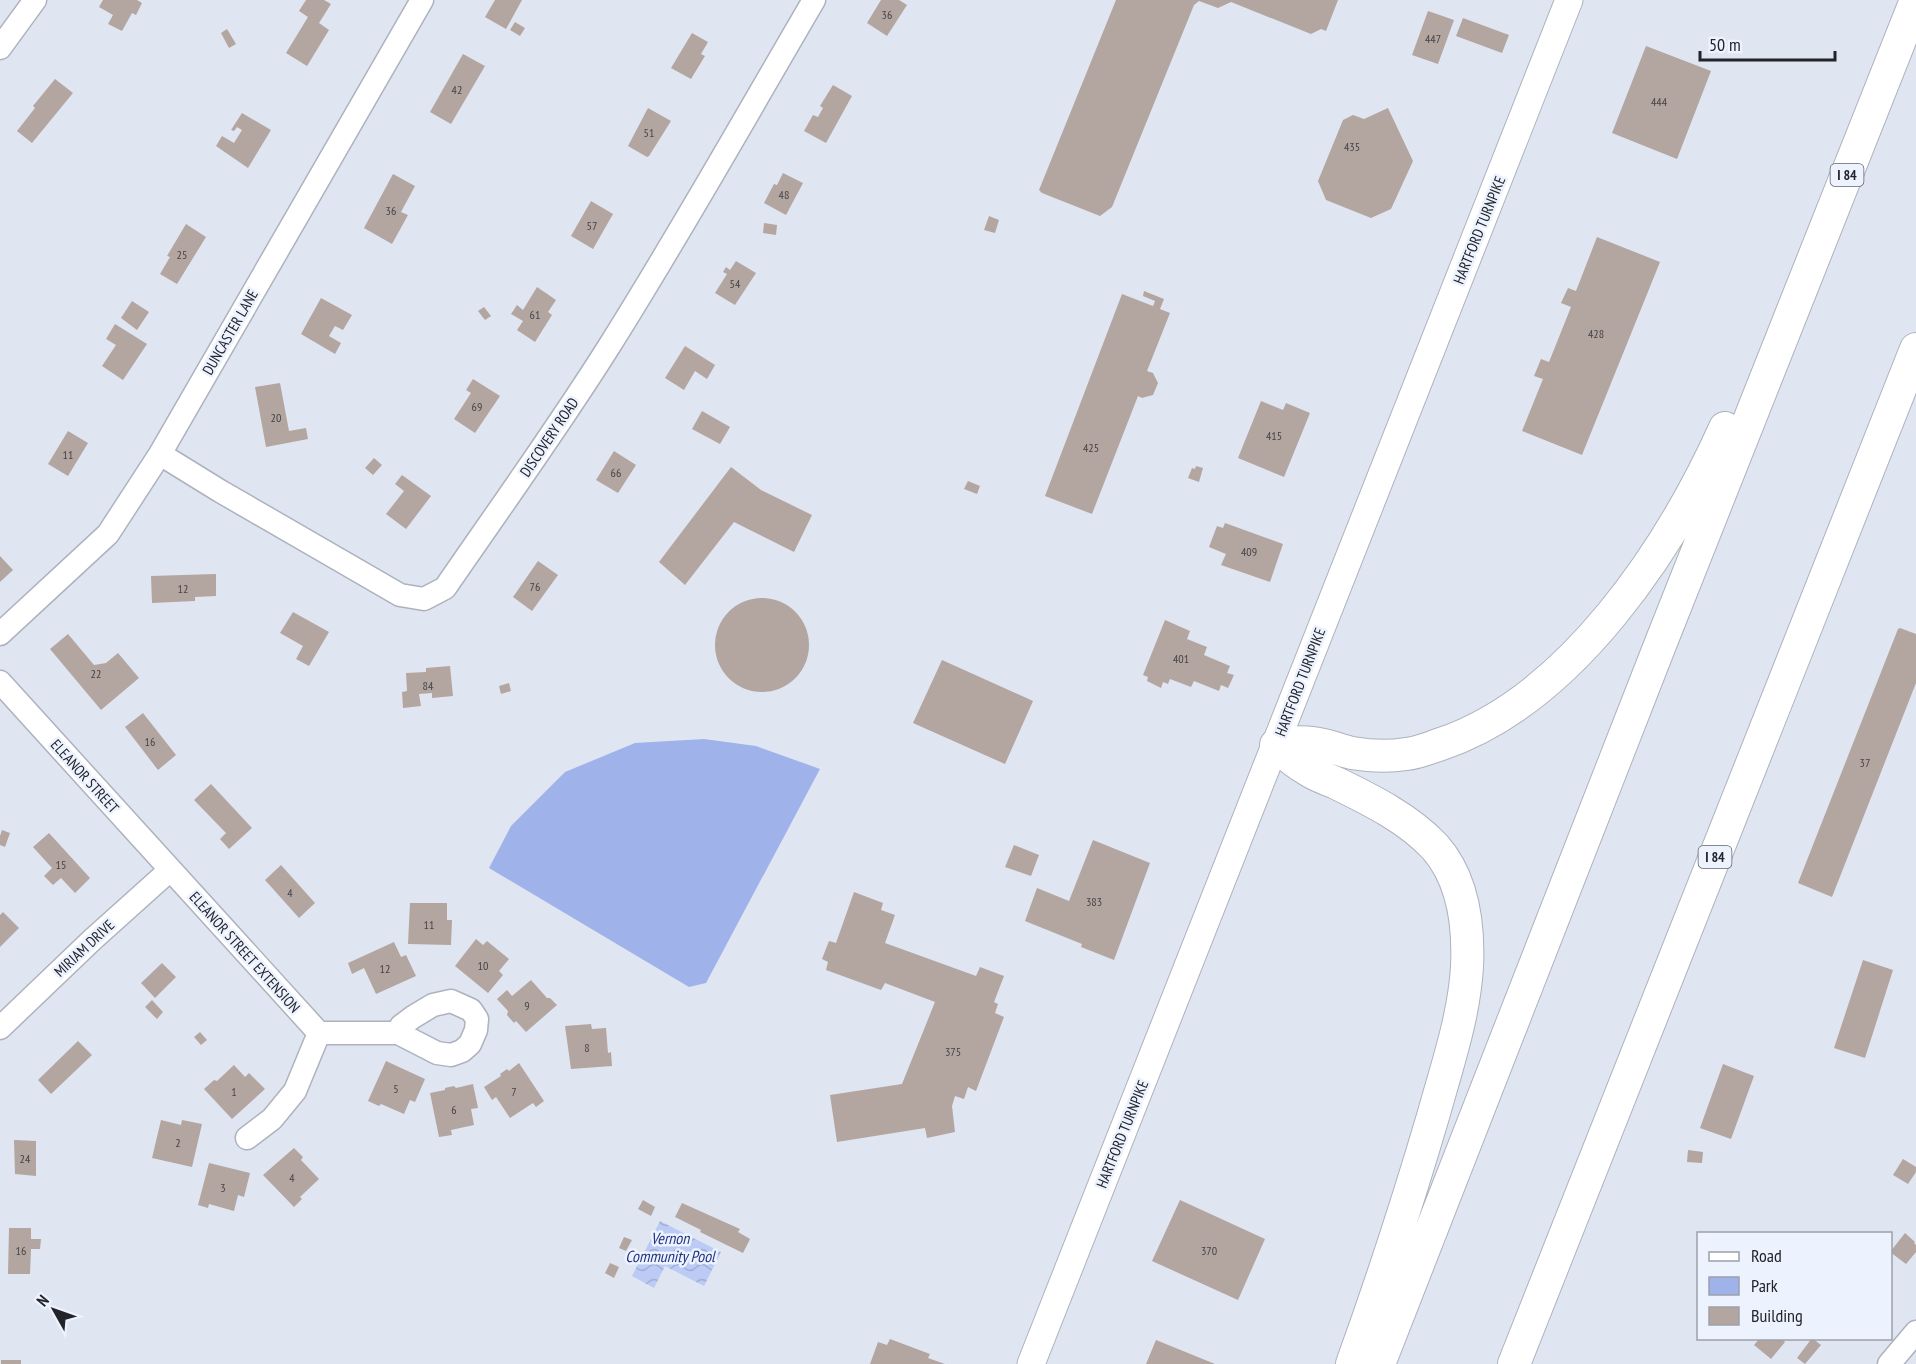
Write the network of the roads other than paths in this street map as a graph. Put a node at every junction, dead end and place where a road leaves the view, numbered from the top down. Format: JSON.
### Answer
{"nodes":[{"id":1,"x":35,"y":0,"type":"edge"},
{"id":2,"x":422,"y":0,"type":"edge"},
{"id":3,"x":814,"y":0,"type":"edge"},
{"id":4,"x":1569,"y":0,"type":"edge"},
{"id":5,"x":1916,"y":0,"type":"edge"},
{"id":6,"x":0,"y":48,"type":"edge"},
{"id":7,"x":1916,"y":349,"type":"edge"},
{"id":8,"x":1777,"y":350,"type":"junction"},
{"id":9,"x":160,"y":454,"type":"junction"},
{"id":10,"x":0,"y":634,"type":"edge"},
{"id":11,"x":0,"y":682,"type":"edge"},
{"id":12,"x":1276,"y":745,"type":"junction"},
{"id":13,"x":170,"y":870,"type":"junction"},
{"id":14,"x":0,"y":1028,"type":"edge"},
{"id":15,"x":398,"y":1033,"type":"dead end"},
{"id":16,"x":319,"y":1034,"type":"junction"},
{"id":17,"x":246,"y":1138,"type":"dead end"},
{"id":18,"x":1916,"y":1332,"type":"edge"},
{"id":19,"x":1031,"y":1364,"type":"edge"},
{"id":20,"x":1352,"y":1364,"type":"edge"},
{"id":21,"x":1379,"y":1364,"type":"edge"},
{"id":22,"x":1514,"y":1364,"type":"edge"},
{"id":23,"x":1889,"y":1364,"type":"edge"}],
"edges":[{"from":1,"to":6,"type":"street"},
{"from":2,"to":9,"type":"street","name":"DUNCASTER LANE"},
{"from":3,"to":9,"type":"street","name":"DISCOVERY ROAD"},
{"from":4,"to":12,"type":"main road","name":"HARTFORD TURNPIKE"},
{"from":5,"to":8,"type":"highway","number":"I 84"},
{"from":7,"to":22,"type":"highway","number":"I 84"},
{"from":8,"to":12,"type":"highway"},
{"from":8,"to":21,"type":"highway","number":"I 84"},
{"from":9,"to":10,"type":"street","name":"DUNCASTER LANE"},
{"from":11,"to":13,"type":"street","name":"ELEANOR STREET"},
{"from":12,"to":19,"type":"main road","name":"HARTFORD TURNPIKE"},
{"from":12,"to":20,"type":"highway"},
{"from":13,"to":14,"type":"street","name":"MIRIAM DRIVE"},
{"from":13,"to":16,"type":"street","name":"ELEANOR STREET EXTENSION"},
{"from":15,"to":16,"type":"street"},
{"from":16,"to":17,"type":"street"},
{"from":18,"to":23,"type":"street"}]}
